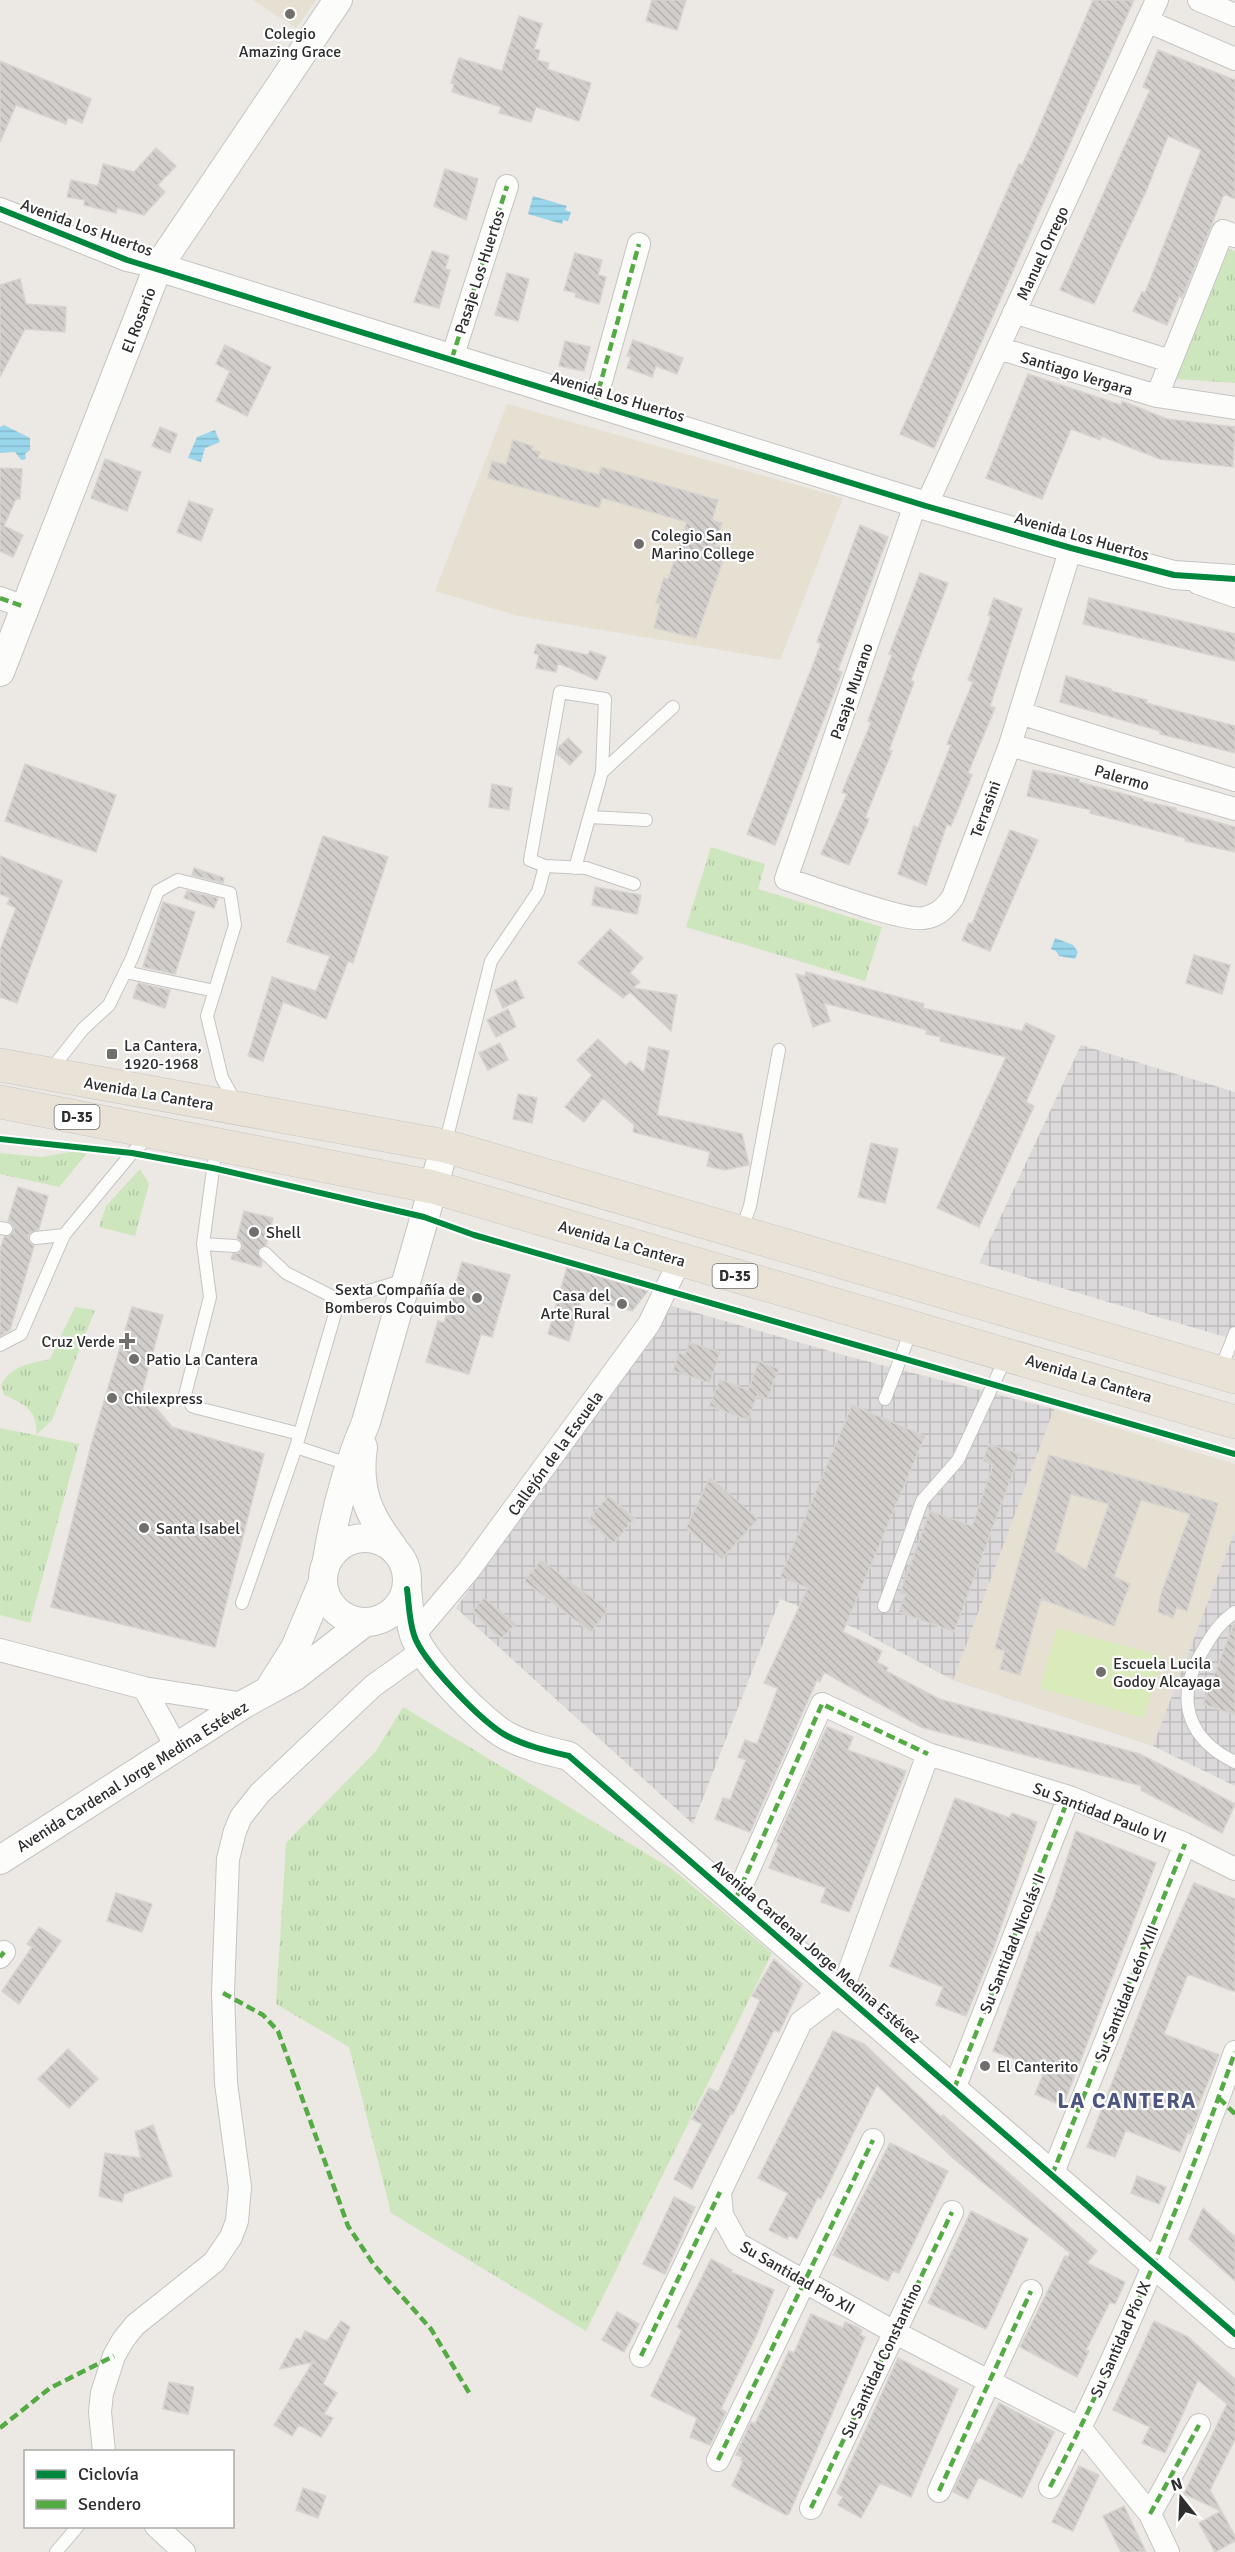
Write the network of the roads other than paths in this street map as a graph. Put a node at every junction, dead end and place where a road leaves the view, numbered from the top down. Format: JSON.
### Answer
{"nodes":[{"id":1,"x":338,"y":0,"type":"edge"},
{"id":2,"x":1157,"y":0,"type":"edge"},
{"id":3,"x":1199,"y":0,"type":"edge"},
{"id":4,"x":1235,"y":15,"type":"edge"},
{"id":5,"x":1147,"y":21,"type":"junction"},
{"id":6,"x":1235,"y":59,"type":"edge"},
{"id":7,"x":507,"y":186,"type":"dead end"},
{"id":8,"x":0,"y":209,"type":"edge"},
{"id":9,"x":1235,"y":236,"type":"edge"},
{"id":10,"x":639,"y":244,"type":"dead end"},
{"id":11,"x":158,"y":267,"type":"junction"},
{"id":12,"x":1014,"y":312,"type":"junction"},
{"id":13,"x":998,"y":348,"type":"junction"},
{"id":14,"x":452,"y":358,"type":"junction"},
{"id":15,"x":1170,"y":361,"type":"junction"},
{"id":16,"x":1157,"y":396,"type":"junction"},
{"id":17,"x":595,"y":403,"type":"junction"},
{"id":18,"x":1235,"y":408,"type":"edge"},
{"id":19,"x":921,"y":504,"type":"junction"},
{"id":20,"x":1071,"y":548,"type":"junction"},
{"id":21,"x":1174,"y":575,"type":"junction"},
{"id":22,"x":1235,"y":579,"type":"edge"},
{"id":23,"x":1235,"y":596,"type":"edge"},
{"id":24,"x":13,"y":603,"type":"edge"},
{"id":25,"x":0,"y":672,"type":"edge"},
{"id":26,"x":673,"y":707,"type":"dead end"},
{"id":27,"x":1020,"y":713,"type":"junction"},
{"id":28,"x":1010,"y":745,"type":"junction"},
{"id":29,"x":602,"y":772,"type":"junction"},
{"id":30,"x":1235,"y":780,"type":"edge"},
{"id":31,"x":1235,"y":809,"type":"edge"},
{"id":32,"x":590,"y":817,"type":"junction"},
{"id":33,"x":646,"y":820,"type":"dead end"},
{"id":34,"x":545,"y":866,"type":"junction"},
{"id":35,"x":575,"y":868,"type":"junction"},
{"id":36,"x":786,"y":879,"type":"joint"},
{"id":37,"x":634,"y":884,"type":"dead end"},
{"id":38,"x":125,"y":972,"type":"junction"},
{"id":39,"x":215,"y":991,"type":"junction"},
{"id":40,"x":779,"y":1050,"type":"dead end"},
{"id":41,"x":0,"y":1065,"type":"edge"},
{"id":42,"x":48,"y":1074,"type":"junction"},
{"id":43,"x":0,"y":1102,"type":"edge"},
{"id":44,"x":239,"y":1109,"type":"junction"},
{"id":45,"x":155,"y":1131,"type":"junction"},
{"id":46,"x":216,"y":1142,"type":"junction"},
{"id":47,"x":445,"y":1146,"type":"junction"},
{"id":48,"x":433,"y":1187,"type":"junction"},
{"id":49,"x":740,"y":1233,"type":"junction"},
{"id":50,"x":64,"y":1234,"type":"junction"},
{"id":51,"x":36,"y":1238,"type":"dead end"},
{"id":52,"x":203,"y":1244,"type":"junction"},
{"id":53,"x":235,"y":1246,"type":"dead end"},
{"id":54,"x":265,"y":1252,"type":"dead end"},
{"id":55,"x":680,"y":1260,"type":"junction"},
{"id":56,"x":407,"y":1279,"type":"junction"},
{"id":57,"x":339,"y":1300,"type":"junction"},
{"id":58,"x":913,"y":1327,"type":"junction"},
{"id":59,"x":1235,"y":1333,"type":"edge"},
{"id":60,"x":0,"y":1345,"type":"edge"},
{"id":61,"x":1007,"y":1354,"type":"junction"},
{"id":62,"x":1227,"y":1375,"type":"edge"},
{"id":63,"x":885,"y":1399,"type":"dead end"},
{"id":64,"x":366,"y":1422,"type":"junction"},
{"id":65,"x":1235,"y":1422,"type":"edge"},
{"id":66,"x":298,"y":1441,"type":"junction"},
{"id":67,"x":348,"y":1464,"type":"junction"},
{"id":68,"x":393,"y":1547,"type":"junction"},
{"id":69,"x":325,"y":1572,"type":"junction"},
{"id":70,"x":407,"y":1589,"type":"junction"},
{"id":71,"x":242,"y":1603,"type":"dead end"},
{"id":72,"x":884,"y":1606,"type":"dead end"},
{"id":73,"x":1235,"y":1612,"type":"edge"},
{"id":74,"x":372,"y":1621,"type":"junction"},
{"id":75,"x":418,"y":1643,"type":"junction"},
{"id":76,"x":0,"y":1650,"type":"edge"},
{"id":77,"x":144,"y":1688,"type":"junction"},
{"id":78,"x":255,"y":1699,"type":"junction"},
{"id":79,"x":177,"y":1748,"type":"junction"},
{"id":80,"x":928,"y":1754,"type":"junction"},
{"id":81,"x":1235,"y":1762,"type":"edge"},
{"id":82,"x":1070,"y":1797,"type":"junction"},
{"id":83,"x":1185,"y":1845,"type":"junction"},
{"id":84,"x":0,"y":1860,"type":"edge"},
{"id":85,"x":1235,"y":1869,"type":"edge"},
{"id":86,"x":736,"y":1898,"type":"junction"},
{"id":87,"x":842,"y":1991,"type":"junction"},
{"id":88,"x":1235,"y":2052,"type":"edge"},
{"id":89,"x":954,"y":2089,"type":"junction"},
{"id":90,"x":1227,"y":2106,"type":"edge"},
{"id":91,"x":873,"y":2140,"type":"dead end"},
{"id":92,"x":1052,"y":2175,"type":"junction"},
{"id":93,"x":720,"y":2192,"type":"junction"},
{"id":94,"x":952,"y":2212,"type":"dead end"},
{"id":95,"x":1154,"y":2263,"type":"junction"},
{"id":96,"x":804,"y":2282,"type":"junction"},
{"id":97,"x":1031,"y":2291,"type":"dead end"},
{"id":98,"x":894,"y":2332,"type":"junction"},
{"id":99,"x":1235,"y":2334,"type":"edge"},
{"id":100,"x":641,"y":2356,"type":"dead end"},
{"id":101,"x":990,"y":2380,"type":"junction"},
{"id":102,"x":1199,"y":2425,"type":"dead end"},
{"id":103,"x":1081,"y":2429,"type":"junction"},
{"id":104,"x":104,"y":2450,"type":"edge"},
{"id":105,"x":718,"y":2460,"type":"dead end"},
{"id":106,"x":1050,"y":2487,"type":"dead end"},
{"id":107,"x":939,"y":2491,"type":"dead end"},
{"id":108,"x":811,"y":2508,"type":"dead end"},
{"id":109,"x":1149,"y":2514,"type":"junction"},
{"id":110,"x":76,"y":2528,"type":"edge"},
{"id":111,"x":158,"y":2528,"type":"edge"},
{"id":112,"x":56,"y":2552,"type":"edge"},
{"id":113,"x":184,"y":2552,"type":"edge"},
{"id":114,"x":1168,"y":2552,"type":"edge"}],
"edges":[{"from":1,"to":11,"type":"street","name":"El Rosario"},
{"from":2,"to":5,"type":"street","name":"Manuel Orrego"},
{"from":3,"to":4,"type":"street"},
{"from":5,"to":6,"type":"street"},
{"from":5,"to":12,"type":"street","name":"Manuel Orrego"},
{"from":7,"to":14,"type":"street","name":"Pasaje Los Huertos"},
{"from":8,"to":11,"type":"street","name":"Avenida Los Huertos"},
{"from":9,"to":15,"type":"street"},
{"from":10,"to":17,"type":"street"},
{"from":11,"to":14,"type":"street","name":"Avenida Los Huertos"},
{"from":11,"to":24,"type":"street","name":"El Rosario"},
{"from":12,"to":13,"type":"street","name":"Manuel Orrego"},
{"from":12,"to":15,"type":"street"},
{"from":13,"to":16,"type":"street","name":"Santiago Vergara"},
{"from":13,"to":19,"type":"street","name":"Manuel Orrego"},
{"from":14,"to":17,"type":"street","name":"Avenida Los Huertos"},
{"from":15,"to":16,"type":"street"},
{"from":16,"to":18,"type":"street","name":"Santiago Vergara"},
{"from":17,"to":19,"type":"street","name":"Avenida Los Huertos"},
{"from":19,"to":20,"type":"street","name":"Avenida Los Huertos"},
{"from":19,"to":36,"type":"street","name":"Pasaje Murano"},
{"from":20,"to":21,"type":"street","name":"Avenida Los Huertos"},
{"from":20,"to":27,"type":"street","name":"Terrasini"},
{"from":21,"to":22,"type":"street","name":"Avenida Los Huertos"},
{"from":21,"to":23,"type":"street"},
{"from":24,"to":25,"type":"street","name":"El Rosario"},
{"from":26,"to":29,"type":"lane"},
{"from":27,"to":28,"type":"street","name":"Terrasini"},
{"from":27,"to":30,"type":"street","name":"Palermo"},
{"from":28,"to":31,"type":"street","name":"Palermo"},
{"from":28,"to":36,"type":"street","name":"Terrasini"},
{"from":29,"to":32,"type":"lane"},
{"from":29,"to":34,"type":"lane"},
{"from":32,"to":33,"type":"lane"},
{"from":32,"to":35,"type":"lane"},
{"from":34,"to":35,"type":"lane"},
{"from":34,"to":47,"type":"lane"},
{"from":35,"to":37,"type":"lane"},
{"from":38,"to":39,"type":"lane"},
{"from":38,"to":39,"type":"lane"},
{"from":38,"to":42,"type":"lane"},
{"from":39,"to":44,"type":"lane"},
{"from":40,"to":49,"type":"lane"},
{"from":41,"to":42,"type":"highway","name":"Avenida La Cantera","number":"D-35"},
{"from":42,"to":44,"type":"highway","name":"Avenida La Cantera","number":"D-35"},
{"from":43,"to":45,"type":"highway","name":"Avenida La Cantera","number":"D-35"},
{"from":44,"to":47,"type":"highway","name":"Avenida La Cantera","number":"D-35"},
{"from":45,"to":46,"type":"highway","name":"Avenida La Cantera","number":"D-35"},
{"from":45,"to":50,"type":"lane"},
{"from":46,"to":48,"type":"highway","name":"Avenida La Cantera","number":"D-35"},
{"from":46,"to":52,"type":"lane"},
{"from":47,"to":48,"type":"street","name":"Avenida Cardenal Jorge Medina Estévez"},
{"from":47,"to":49,"type":"highway","name":"Avenida La Cantera","number":"D-35"},
{"from":48,"to":55,"type":"highway","name":"Avenida La Cantera","number":"D-35"},
{"from":48,"to":56,"type":"street","name":"Avenida Cardenal Jorge Medina Estévez"},
{"from":49,"to":62,"type":"highway","name":"Avenida La Cantera","number":"D-35"},
{"from":50,"to":51,"type":"lane"},
{"from":50,"to":60,"type":"lane"},
{"from":52,"to":53,"type":"lane"},
{"from":52,"to":66,"type":"lane"},
{"from":54,"to":57,"type":"lane"},
{"from":55,"to":58,"type":"highway","name":"Avenida La Cantera","number":"D-35"},
{"from":55,"to":75,"type":"street","name":"Callejón de la Escuela"},
{"from":56,"to":57,"type":"lane"},
{"from":56,"to":64,"type":"street","name":"Avenida Cardenal Jorge Medina Estévez"},
{"from":57,"to":66,"type":"lane"},
{"from":58,"to":61,"type":"highway","name":"Avenida La Cantera","number":"D-35"},
{"from":58,"to":63,"type":"lane"},
{"from":59,"to":62,"type":"lane"},
{"from":61,"to":65,"type":"highway","name":"Avenida La Cantera","number":"D-35"},
{"from":61,"to":72,"type":"lane"},
{"from":64,"to":67,"type":"street","name":"Avenida Cardenal Jorge Medina Estévez"},
{"from":64,"to":68,"type":"street","name":"Avenida Cardenal Jorge Medina Estévez"},
{"from":66,"to":67,"type":"lane"},
{"from":66,"to":71,"type":"lane"},
{"from":67,"to":69,"type":"street","name":"Avenida Cardenal Jorge Medina Estévez"},
{"from":68,"to":69,"type":"street","name":"Avenida Cardenal Jorge Medina Estévez"},
{"from":68,"to":70,"type":"street","name":"Avenida Cardenal Jorge Medina Estévez"},
{"from":69,"to":74,"type":"street","name":"Avenida Cardenal Jorge Medina Estévez"},
{"from":69,"to":78,"type":"street","name":"Avenida Cardenal Jorge Medina Estévez"},
{"from":70,"to":74,"type":"street","name":"Avenida Cardenal Jorge Medina Estévez"},
{"from":70,"to":75,"type":"street","name":"Avenida Cardenal Jorge Medina Estévez"},
{"from":73,"to":81,"type":"lane"},
{"from":74,"to":75,"type":"street","name":"Avenida Cardenal Jorge Medina Estévez"},
{"from":74,"to":78,"type":"street","name":"Avenida Cardenal Jorge Medina Estévez"},
{"from":75,"to":86,"type":"street","name":"Avenida Cardenal Jorge Medina Estévez"},
{"from":75,"to":104,"type":"street","name":"Callejón de la Escuela"},
{"from":76,"to":77,"type":"street"},
{"from":77,"to":78,"type":"street"},
{"from":77,"to":79,"type":"street"},
{"from":78,"to":79,"type":"street","name":"Avenida Cardenal Jorge Medina Estévez"},
{"from":79,"to":84,"type":"street","name":"Avenida Cardenal Jorge Medina Estévez"},
{"from":80,"to":82,"type":"street","name":"Su Santidad Paulo VI"},
{"from":80,"to":86,"type":"street","name":"Su Santidad Paulo VI"},
{"from":80,"to":87,"type":"street"},
{"from":82,"to":83,"type":"street","name":"Su Santidad Paulo VI"},
{"from":82,"to":89,"type":"street","name":"Su Santidad Nicolás II"},
{"from":83,"to":85,"type":"street","name":"Su Santidad Paulo VI"},
{"from":83,"to":92,"type":"street","name":"Su Santidad León XIII"},
{"from":86,"to":87,"type":"street","name":"Avenida Cardenal Jorge Medina Estévez"},
{"from":87,"to":89,"type":"street","name":"Avenida Cardenal Jorge Medina Estévez"},
{"from":87,"to":93,"type":"street"},
{"from":88,"to":90,"type":"street","name":"Su Santidad Pío IX"},
{"from":89,"to":92,"type":"street","name":"Avenida Cardenal Jorge Medina Estévez"},
{"from":90,"to":95,"type":"street","name":"Su Santidad Pío IX"},
{"from":91,"to":96,"type":"street"},
{"from":92,"to":95,"type":"street","name":"Avenida Cardenal Jorge Medina Estévez"},
{"from":93,"to":96,"type":"street","name":"Su Santidad Pío XII"},
{"from":93,"to":100,"type":"street"},
{"from":94,"to":98,"type":"street","name":"Su Santidad Constantino"},
{"from":95,"to":99,"type":"street","name":"Avenida Cardenal Jorge Medina Estévez"},
{"from":95,"to":103,"type":"street","name":"Su Santidad Pío IX"},
{"from":96,"to":98,"type":"street","name":"Su Santidad Pío XII"},
{"from":96,"to":105,"type":"street"},
{"from":97,"to":101,"type":"street"},
{"from":98,"to":101,"type":"street","name":"Su Santidad Pío XII"},
{"from":98,"to":108,"type":"street","name":"Su Santidad Constantino"},
{"from":101,"to":103,"type":"street","name":"Su Santidad Pío XII"},
{"from":101,"to":107,"type":"street"},
{"from":102,"to":109,"type":"street"},
{"from":103,"to":106,"type":"street","name":"Su Santidad Pío IX"},
{"from":103,"to":109,"type":"street","name":"Su Santidad Pío XII"},
{"from":109,"to":114,"type":"street","name":"Su Santidad Pío XII"},
{"from":110,"to":112,"type":"lane"},
{"from":111,"to":113,"type":"street"}]}
